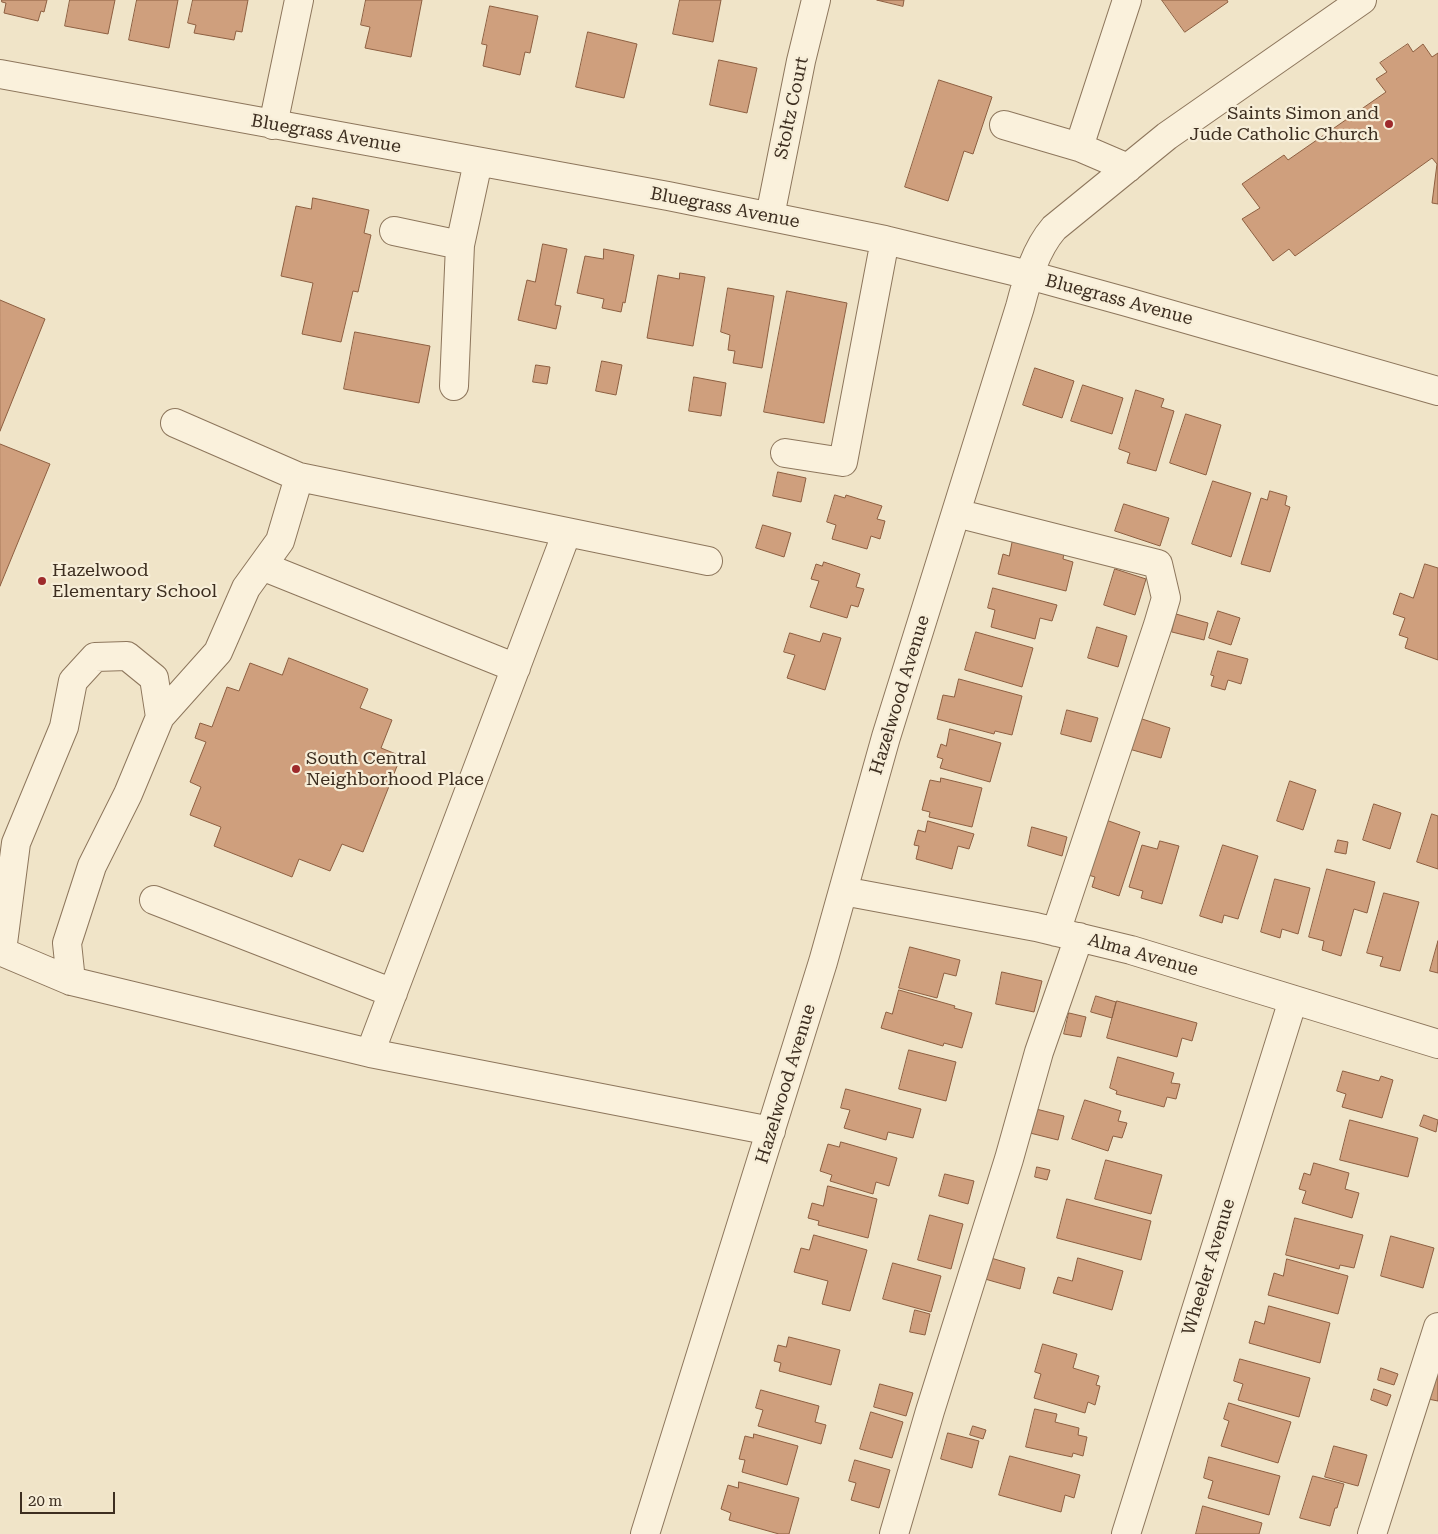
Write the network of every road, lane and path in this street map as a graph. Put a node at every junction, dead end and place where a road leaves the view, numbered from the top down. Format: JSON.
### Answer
{"nodes":[{"id":1,"x":299,"y":0,"type":"edge"},
{"id":2,"x":816,"y":0,"type":"edge"},
{"id":3,"x":1127,"y":0,"type":"edge"},
{"id":4,"x":1362,"y":0,"type":"edge"},
{"id":5,"x":0,"y":74,"type":"edge"},
{"id":6,"x":273,"y":124,"type":"junction"},
{"id":7,"x":1004,"y":125,"type":"dead end"},
{"id":8,"x":1079,"y":147,"type":"junction"},
{"id":9,"x":478,"y":162,"type":"junction"},
{"id":10,"x":1128,"y":168,"type":"junction"},
{"id":11,"x":770,"y":216,"type":"junction"},
{"id":12,"x":394,"y":231,"type":"dead end"},
{"id":13,"x":885,"y":240,"type":"junction"},
{"id":14,"x":460,"y":245,"type":"junction"},
{"id":15,"x":1029,"y":275,"type":"junction"},
{"id":16,"x":454,"y":386,"type":"dead end"},
{"id":17,"x":1438,"y":391,"type":"edge"},
{"id":18,"x":175,"y":423,"type":"dead end"},
{"id":19,"x":785,"y":453,"type":"dead end"},
{"id":20,"x":299,"y":477,"type":"junction"},
{"id":21,"x":956,"y":513,"type":"junction"},
{"id":22,"x":567,"y":532,"type":"junction"},
{"id":23,"x":708,"y":561,"type":"dead end"},
{"id":24,"x":262,"y":566,"type":"junction"},
{"id":25,"x":516,"y":668,"type":"junction"},
{"id":26,"x":160,"y":718,"type":"junction"},
{"id":27,"x":843,"y":891,"type":"junction"},
{"id":28,"x":154,"y":900,"type":"dead end"},
{"id":29,"x":1067,"y":934,"type":"junction"},
{"id":30,"x":1,"y":951,"type":"edge"},
{"id":31,"x":71,"y":980,"type":"junction"},
{"id":32,"x":393,"y":993,"type":"junction"},
{"id":33,"x":1293,"y":1000,"type":"junction"},
{"id":34,"x":1438,"y":1044,"type":"edge"},
{"id":35,"x":370,"y":1053,"type":"junction"},
{"id":36,"x":771,"y":1131,"type":"junction"},
{"id":37,"x":1438,"y":1327,"type":"edge"},
{"id":38,"x":645,"y":1534,"type":"edge"},
{"id":39,"x":894,"y":1534,"type":"edge"},
{"id":40,"x":1126,"y":1534,"type":"edge"},
{"id":41,"x":1372,"y":1534,"type":"edge"}],
"edges":[{"from":1,"to":6,"type":"street"},
{"from":2,"to":11,"type":"street","name":"Stoltz Court"},
{"from":3,"to":8,"type":"street"},
{"from":4,"to":10,"type":"street","name":"Hazelwood Avenue"},
{"from":5,"to":6,"type":"street","name":"Bluegrass Avenue"},
{"from":6,"to":9,"type":"street","name":"Bluegrass Avenue"},
{"from":7,"to":8,"type":"street"},
{"from":8,"to":10,"type":"street"},
{"from":9,"to":11,"type":"street","name":"Bluegrass Avenue"},
{"from":9,"to":14,"type":"street"},
{"from":10,"to":15,"type":"street","name":"Hazelwood Avenue"},
{"from":11,"to":13,"type":"street","name":"Bluegrass Avenue"},
{"from":12,"to":14,"type":"street"},
{"from":13,"to":15,"type":"street","name":"Bluegrass Avenue"},
{"from":13,"to":19,"type":"street"},
{"from":14,"to":16,"type":"street"},
{"from":15,"to":17,"type":"street","name":"Bluegrass Avenue"},
{"from":15,"to":21,"type":"street","name":"Hazelwood Avenue"},
{"from":18,"to":20,"type":"street"},
{"from":20,"to":22,"type":"street"},
{"from":20,"to":24,"type":"street"},
{"from":21,"to":27,"type":"street","name":"Hazelwood Avenue"},
{"from":21,"to":29,"type":"street"},
{"from":22,"to":23,"type":"street"},
{"from":22,"to":25,"type":"street"},
{"from":24,"to":25,"type":"street"},
{"from":24,"to":26,"type":"street"},
{"from":25,"to":32,"type":"street"},
{"from":26,"to":30,"type":"street"},
{"from":26,"to":31,"type":"street"},
{"from":27,"to":29,"type":"street","name":"Alma Avenue"},
{"from":27,"to":36,"type":"street","name":"Hazelwood Avenue"},
{"from":28,"to":32,"type":"street"},
{"from":29,"to":33,"type":"street","name":"Alma Avenue"},
{"from":29,"to":39,"type":"street"},
{"from":30,"to":31,"type":"street"},
{"from":31,"to":35,"type":"street"},
{"from":32,"to":35,"type":"street"},
{"from":33,"to":34,"type":"street","name":"Alma Avenue"},
{"from":33,"to":40,"type":"street","name":"Wheeler Avenue"},
{"from":35,"to":36,"type":"street"},
{"from":36,"to":38,"type":"street","name":"Hazelwood Avenue"},
{"from":37,"to":41,"type":"street"}]}
